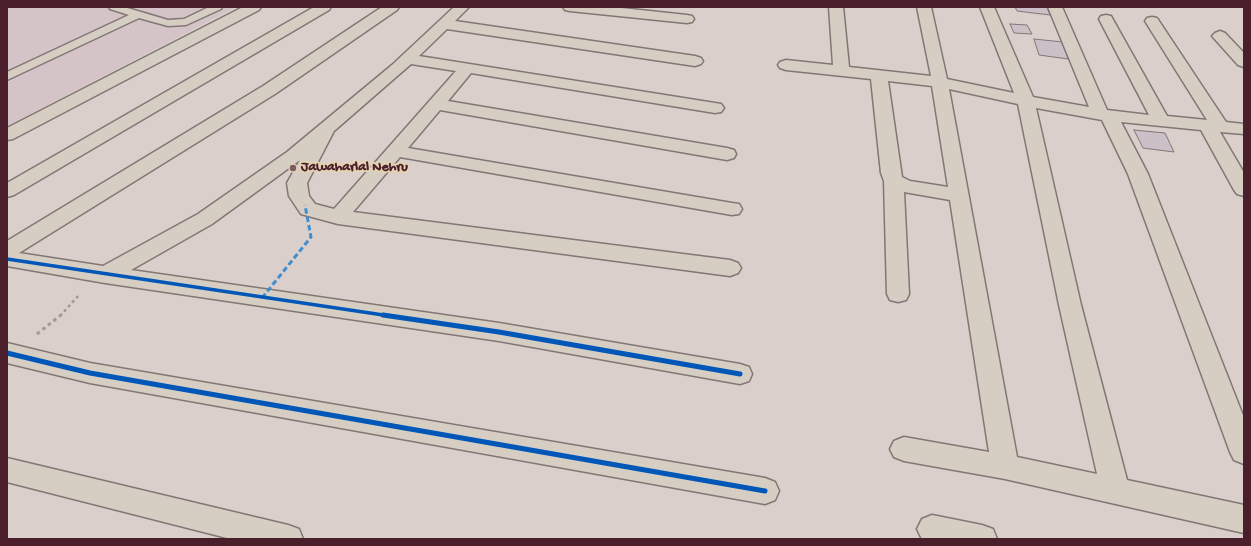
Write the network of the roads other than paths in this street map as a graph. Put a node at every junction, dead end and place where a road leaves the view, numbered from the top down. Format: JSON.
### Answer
{"nodes":[{"id":1,"x":114,"y":7,"type":"edge"},
{"id":2,"x":217,"y":7,"type":"edge"},
{"id":3,"x":254,"y":7,"type":"edge"},
{"id":4,"x":324,"y":7,"type":"edge"},
{"id":5,"x":392,"y":7,"type":"edge"},
{"id":6,"x":462,"y":7,"type":"edge"},
{"id":7,"x":570,"y":7,"type":"edge"},
{"id":8,"x":836,"y":7,"type":"edge"},
{"id":9,"x":924,"y":7,"type":"edge"},
{"id":10,"x":987,"y":7,"type":"edge"},
{"id":11,"x":1055,"y":7,"type":"edge"},
{"id":12,"x":138,"y":15,"type":"junction"},
{"id":13,"x":687,"y":19,"type":"dead end"},
{"id":14,"x":1106,"y":19,"type":"dead end"},
{"id":15,"x":1152,"y":21,"type":"dead end"},
{"id":16,"x":444,"y":24,"type":"junction"},
{"id":17,"x":1220,"y":36,"type":"dead end"},
{"id":18,"x":408,"y":58,"type":"junction"},
{"id":19,"x":695,"y":61,"type":"dead end"},
{"id":20,"x":1244,"y":62,"type":"edge"},
{"id":21,"x":786,"y":65,"type":"dead end"},
{"id":22,"x":468,"y":68,"type":"junction"},
{"id":23,"x":840,"y":71,"type":"junction"},
{"id":24,"x":879,"y":75,"type":"junction"},
{"id":25,"x":7,"y":76,"type":"edge"},
{"id":26,"x":940,"y":82,"type":"junction"},
{"id":27,"x":1026,"y":101,"type":"junction"},
{"id":28,"x":436,"y":104,"type":"junction"},
{"id":29,"x":715,"y":108,"type":"dead end"},
{"id":30,"x":1105,"y":115,"type":"junction"},
{"id":31,"x":1161,"y":121,"type":"junction"},
{"id":32,"x":1213,"y":126,"type":"junction"},
{"id":33,"x":327,"y":128,"type":"junction"},
{"id":34,"x":1244,"y":129,"type":"edge"},
{"id":35,"x":7,"y":135,"type":"edge"},
{"id":36,"x":395,"y":151,"type":"junction"},
{"id":37,"x":727,"y":154,"type":"dead end"},
{"id":38,"x":894,"y":181,"type":"junction"},
{"id":39,"x":1244,"y":190,"type":"edge"},
{"id":40,"x":7,"y":191,"type":"edge"},
{"id":41,"x":959,"y":194,"type":"junction"},
{"id":42,"x":732,"y":209,"type":"dead end"},
{"id":43,"x":338,"y":217,"type":"junction"},
{"id":44,"x":7,"y":251,"type":"edge"},
{"id":45,"x":7,"y":259,"type":"edge"},
{"id":46,"x":730,"y":268,"type":"dead end"},
{"id":47,"x":102,"y":274,"type":"junction"},
{"id":48,"x":898,"y":294,"type":"dead end"},
{"id":49,"x":9,"y":353,"type":"edge"},
{"id":50,"x":740,"y":374,"type":"dead end"},
{"id":51,"x":904,"y":449,"type":"dead end"},
{"id":52,"x":1244,"y":452,"type":"edge"},
{"id":53,"x":1005,"y":467,"type":"junction"},
{"id":54,"x":7,"y":470,"type":"edge"},
{"id":55,"x":1115,"y":490,"type":"junction"},
{"id":56,"x":765,"y":491,"type":"dead end"},
{"id":57,"x":1244,"y":519,"type":"edge"},
{"id":58,"x":932,"y":529,"type":"dead end"},
{"id":59,"x":288,"y":539,"type":"edge"},
{"id":60,"x":982,"y":539,"type":"edge"}],
"edges":[{"from":1,"to":12,"type":"lane"},
{"from":2,"to":12,"type":"lane"},
{"from":3,"to":35,"type":"street"},
{"from":4,"to":40,"type":"street"},
{"from":5,"to":44,"type":"street"},
{"from":6,"to":16,"type":"street"},
{"from":7,"to":13,"type":"street"},
{"from":8,"to":23,"type":"street"},
{"from":9,"to":26,"type":"street"},
{"from":10,"to":27,"type":"street"},
{"from":11,"to":30,"type":"street"},
{"from":12,"to":25,"type":"lane"},
{"from":14,"to":31,"type":"street"},
{"from":15,"to":32,"type":"street"},
{"from":16,"to":18,"type":"street"},
{"from":16,"to":19,"type":"street"},
{"from":17,"to":20,"type":"street"},
{"from":18,"to":22,"type":"street"},
{"from":18,"to":33,"type":"street"},
{"from":21,"to":23,"type":"street"},
{"from":22,"to":28,"type":"street"},
{"from":22,"to":29,"type":"street"},
{"from":23,"to":24,"type":"street"},
{"from":24,"to":26,"type":"street"},
{"from":24,"to":38,"type":"street"},
{"from":26,"to":27,"type":"street"},
{"from":26,"to":41,"type":"street"},
{"from":27,"to":30,"type":"street"},
{"from":27,"to":55,"type":"street"},
{"from":28,"to":36,"type":"street"},
{"from":28,"to":37,"type":"street"},
{"from":30,"to":31,"type":"street"},
{"from":30,"to":52,"type":"street"},
{"from":31,"to":32,"type":"street"},
{"from":32,"to":34,"type":"street"},
{"from":32,"to":39,"type":"street"},
{"from":33,"to":43,"type":"street"},
{"from":33,"to":47,"type":"street"},
{"from":36,"to":42,"type":"street"},
{"from":36,"to":43,"type":"street"},
{"from":38,"to":41,"type":"street"},
{"from":38,"to":48,"type":"street"},
{"from":41,"to":53,"type":"street"},
{"from":43,"to":46,"type":"street"},
{"from":45,"to":47,"type":"street"},
{"from":47,"to":50,"type":"street"},
{"from":49,"to":56,"type":"street"},
{"from":51,"to":53,"type":"street"},
{"from":53,"to":55,"type":"street"},
{"from":54,"to":59,"type":"street"},
{"from":55,"to":57,"type":"street"},
{"from":58,"to":60,"type":"street"}]}
